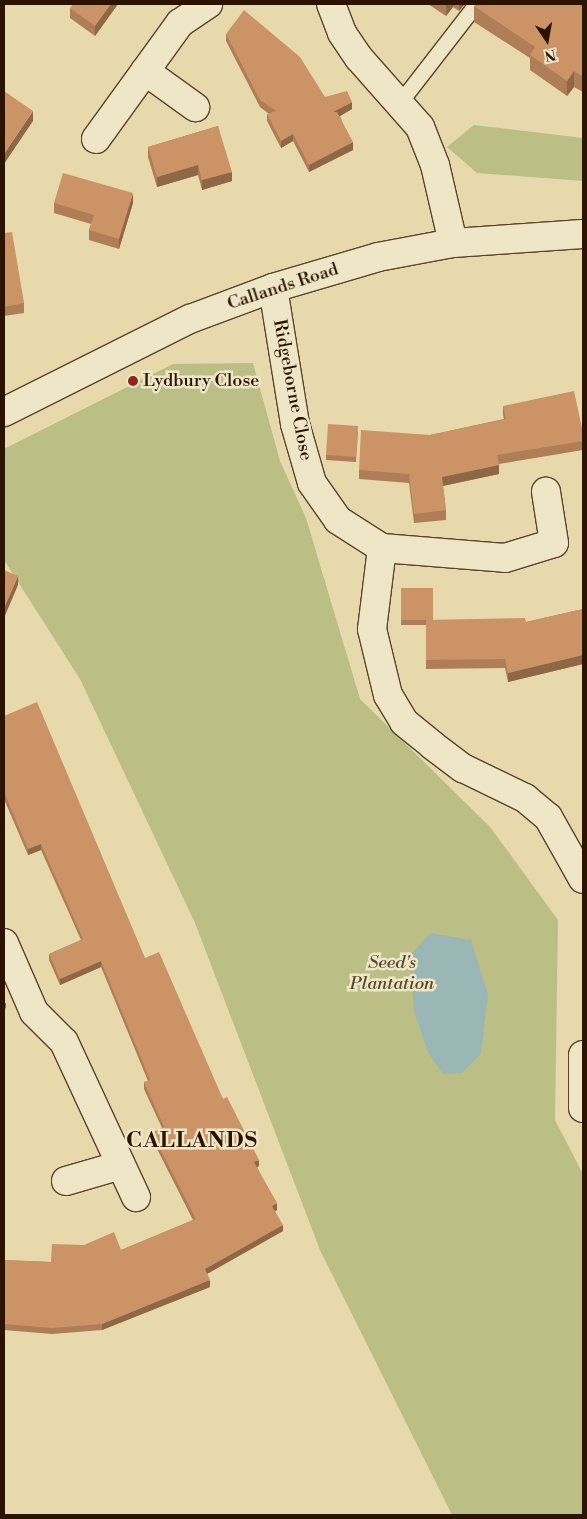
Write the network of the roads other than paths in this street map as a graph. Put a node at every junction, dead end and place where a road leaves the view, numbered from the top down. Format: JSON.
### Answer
{"nodes":[{"id":1,"x":208,"y":4,"type":"edge"},
{"id":2,"x":331,"y":4,"type":"edge"},
{"id":3,"x":476,"y":4,"type":"edge"},
{"id":4,"x":145,"y":71,"type":"junction"},
{"id":5,"x":400,"y":102,"type":"junction"},
{"id":6,"x":195,"y":107,"type":"dead end"},
{"id":7,"x":96,"y":139,"type":"dead end"},
{"id":8,"x":583,"y":234,"type":"edge"},
{"id":9,"x":453,"y":243,"type":"junction"},
{"id":10,"x":273,"y":288,"type":"junction"},
{"id":11,"x":4,"y":412,"type":"edge"},
{"id":12,"x":546,"y":492,"type":"dead end"},
{"id":13,"x":382,"y":548,"type":"junction"},
{"id":14,"x":583,"y":879,"type":"edge"},
{"id":15,"x":4,"y":943,"type":"edge"},
{"id":16,"x":583,"y":1055,"type":"edge"},
{"id":17,"x":583,"y":1108,"type":"edge"},
{"id":18,"x":121,"y":1165,"type":"junction"},
{"id":19,"x":66,"y":1180,"type":"dead end"},
{"id":20,"x":136,"y":1197,"type":"dead end"}],
"edges":[{"from":1,"to":4,"type":"street"},
{"from":2,"to":5,"type":"street"},
{"from":3,"to":5,"type":"lane"},
{"from":4,"to":6,"type":"street"},
{"from":4,"to":7,"type":"street"},
{"from":5,"to":9,"type":"street"},
{"from":8,"to":9,"type":"street","name":"Callands Road"},
{"from":9,"to":10,"type":"street","name":"Callands Road"},
{"from":10,"to":11,"type":"street","name":"Callands Road"},
{"from":10,"to":13,"type":"street","name":"Ridgeborne Close"},
{"from":12,"to":13,"type":"street","name":"Ridgeborne Close"},
{"from":13,"to":14,"type":"street"},
{"from":15,"to":18,"type":"street"},
{"from":16,"to":17,"type":"street"},
{"from":18,"to":19,"type":"street"},
{"from":18,"to":20,"type":"street"}]}
